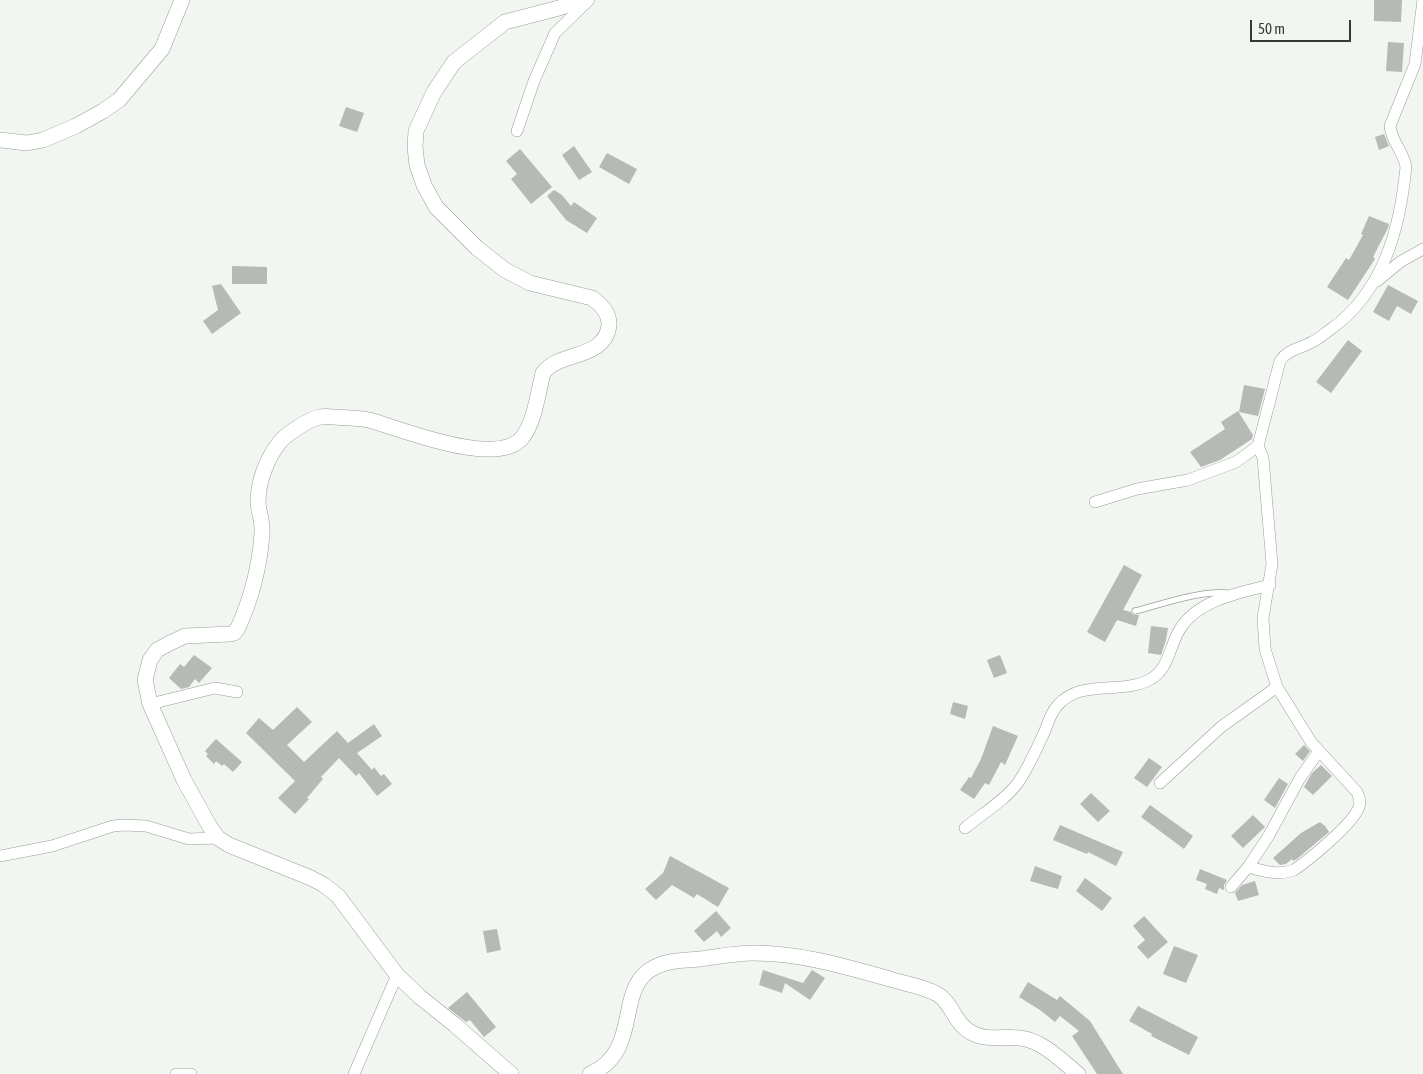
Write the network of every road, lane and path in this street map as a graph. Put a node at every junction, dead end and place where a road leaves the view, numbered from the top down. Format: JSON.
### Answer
{"nodes":[{"id":1,"x":182,"y":0,"type":"edge"},
{"id":2,"x":582,"y":0,"type":"edge"},
{"id":3,"x":589,"y":0,"type":"edge"},
{"id":4,"x":1423,"y":0,"type":"edge"},
{"id":5,"x":517,"y":131,"type":"dead end"},
{"id":6,"x":0,"y":140,"type":"edge"},
{"id":7,"x":1423,"y":249,"type":"edge"},
{"id":8,"x":1374,"y":284,"type":"junction"},
{"id":9,"x":1258,"y":446,"type":"junction"},
{"id":10,"x":1095,"y":502,"type":"dead end"},
{"id":11,"x":1270,"y":585,"type":"junction"},
{"id":12,"x":1234,"y":594,"type":"junction"},
{"id":13,"x":1135,"y":611,"type":"dead end"},
{"id":14,"x":1277,"y":687,"type":"junction"},
{"id":15,"x":238,"y":692,"type":"dead end"},
{"id":16,"x":150,"y":704,"type":"junction"},
{"id":17,"x":1319,"y":751,"type":"junction"},
{"id":18,"x":1160,"y":783,"type":"dead end"},
{"id":19,"x":965,"y":828,"type":"dead end"},
{"id":20,"x":218,"y":838,"type":"junction"},
{"id":21,"x":0,"y":856,"type":"edge"},
{"id":22,"x":1248,"y":867,"type":"junction"},
{"id":23,"x":1231,"y":887,"type":"dead end"},
{"id":24,"x":397,"y":975,"type":"junction"},
{"id":25,"x":176,"y":1074,"type":"edge"},
{"id":26,"x":191,"y":1074,"type":"edge"},
{"id":27,"x":354,"y":1074,"type":"edge"},
{"id":28,"x":511,"y":1074,"type":"edge"},
{"id":29,"x":590,"y":1074,"type":"edge"},
{"id":30,"x":1078,"y":1074,"type":"edge"}],
"edges":[{"from":1,"to":6,"type":"street"},
{"from":2,"to":16,"type":"street"},
{"from":3,"to":5,"type":"street"},
{"from":4,"to":8,"type":"street"},
{"from":7,"to":8,"type":"street"},
{"from":8,"to":9,"type":"street"},
{"from":9,"to":10,"type":"street"},
{"from":9,"to":11,"type":"street"},
{"from":11,"to":12,"type":"street"},
{"from":11,"to":14,"type":"street"},
{"from":12,"to":13,"type":"lane"},
{"from":12,"to":19,"type":"street"},
{"from":14,"to":17,"type":"street"},
{"from":14,"to":18,"type":"street"},
{"from":15,"to":16,"type":"street"},
{"from":16,"to":20,"type":"street"},
{"from":17,"to":22,"type":"street"},
{"from":17,"to":22,"type":"street"},
{"from":20,"to":21,"type":"street"},
{"from":20,"to":24,"type":"street"},
{"from":22,"to":23,"type":"street"},
{"from":24,"to":27,"type":"street"},
{"from":24,"to":28,"type":"street"},
{"from":25,"to":26,"type":"street"},
{"from":29,"to":30,"type":"street"}]}
